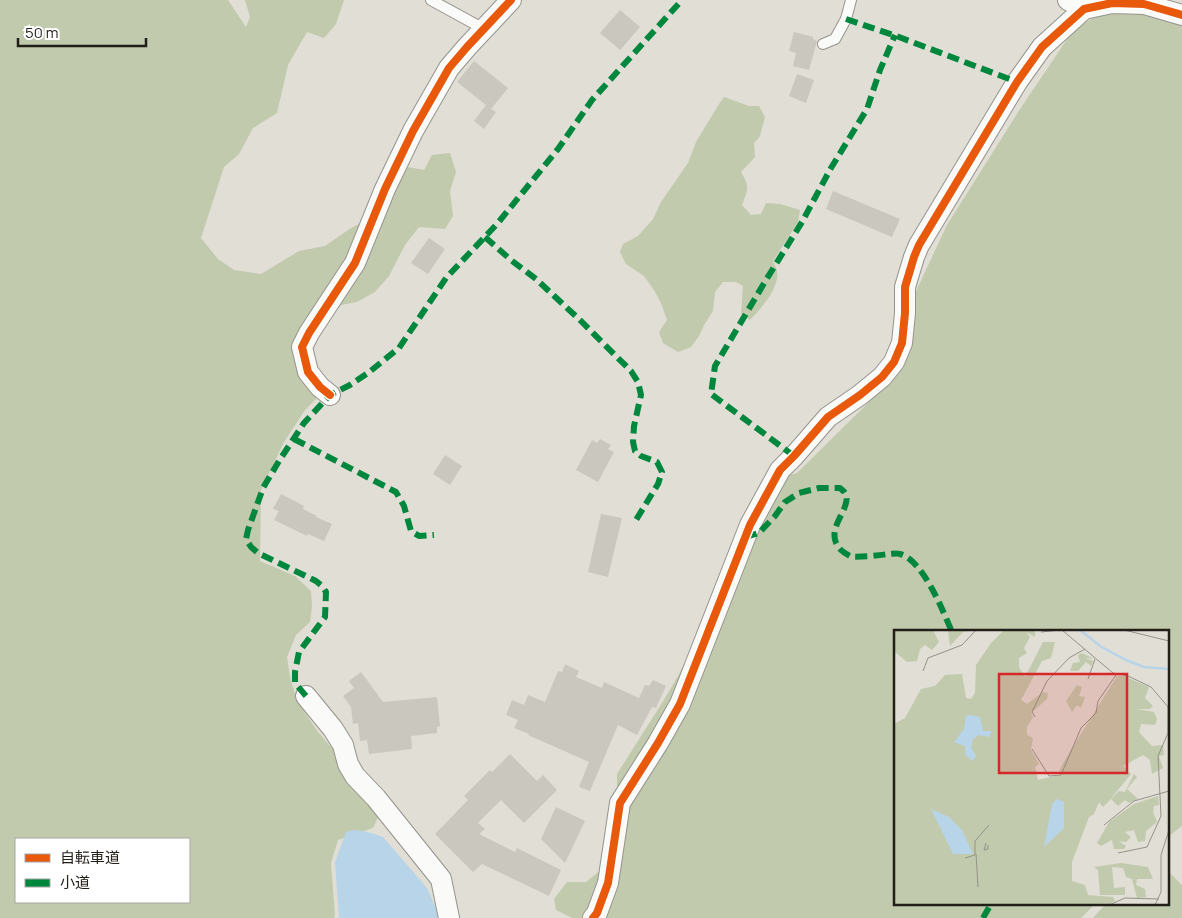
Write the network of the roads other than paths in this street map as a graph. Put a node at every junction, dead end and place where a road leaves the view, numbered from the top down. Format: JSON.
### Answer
{"nodes":[{"id":1,"x":431,"y":0,"type":"edge"},
{"id":2,"x":512,"y":0,"type":"edge"},
{"id":3,"x":851,"y":0,"type":"edge"},
{"id":4,"x":1076,"y":5,"type":"edge"},
{"id":5,"x":1182,"y":15,"type":"edge"},
{"id":6,"x":484,"y":29,"type":"junction"},
{"id":7,"x":823,"y":44,"type":"dead end"},
{"id":8,"x":330,"y":395,"type":"dead end"},
{"id":9,"x":306,"y":696,"type":"dead end"},
{"id":10,"x":450,"y":918,"type":"edge"},
{"id":11,"x":593,"y":918,"type":"edge"}],
"edges":[{"from":1,"to":6,"type":"lane"},
{"from":2,"to":6,"type":"street"},
{"from":3,"to":7,"type":"lane"},
{"from":4,"to":5,"type":"street"},
{"from":4,"to":11,"type":"street"},
{"from":6,"to":8,"type":"street"},
{"from":9,"to":10,"type":"street"}]}
